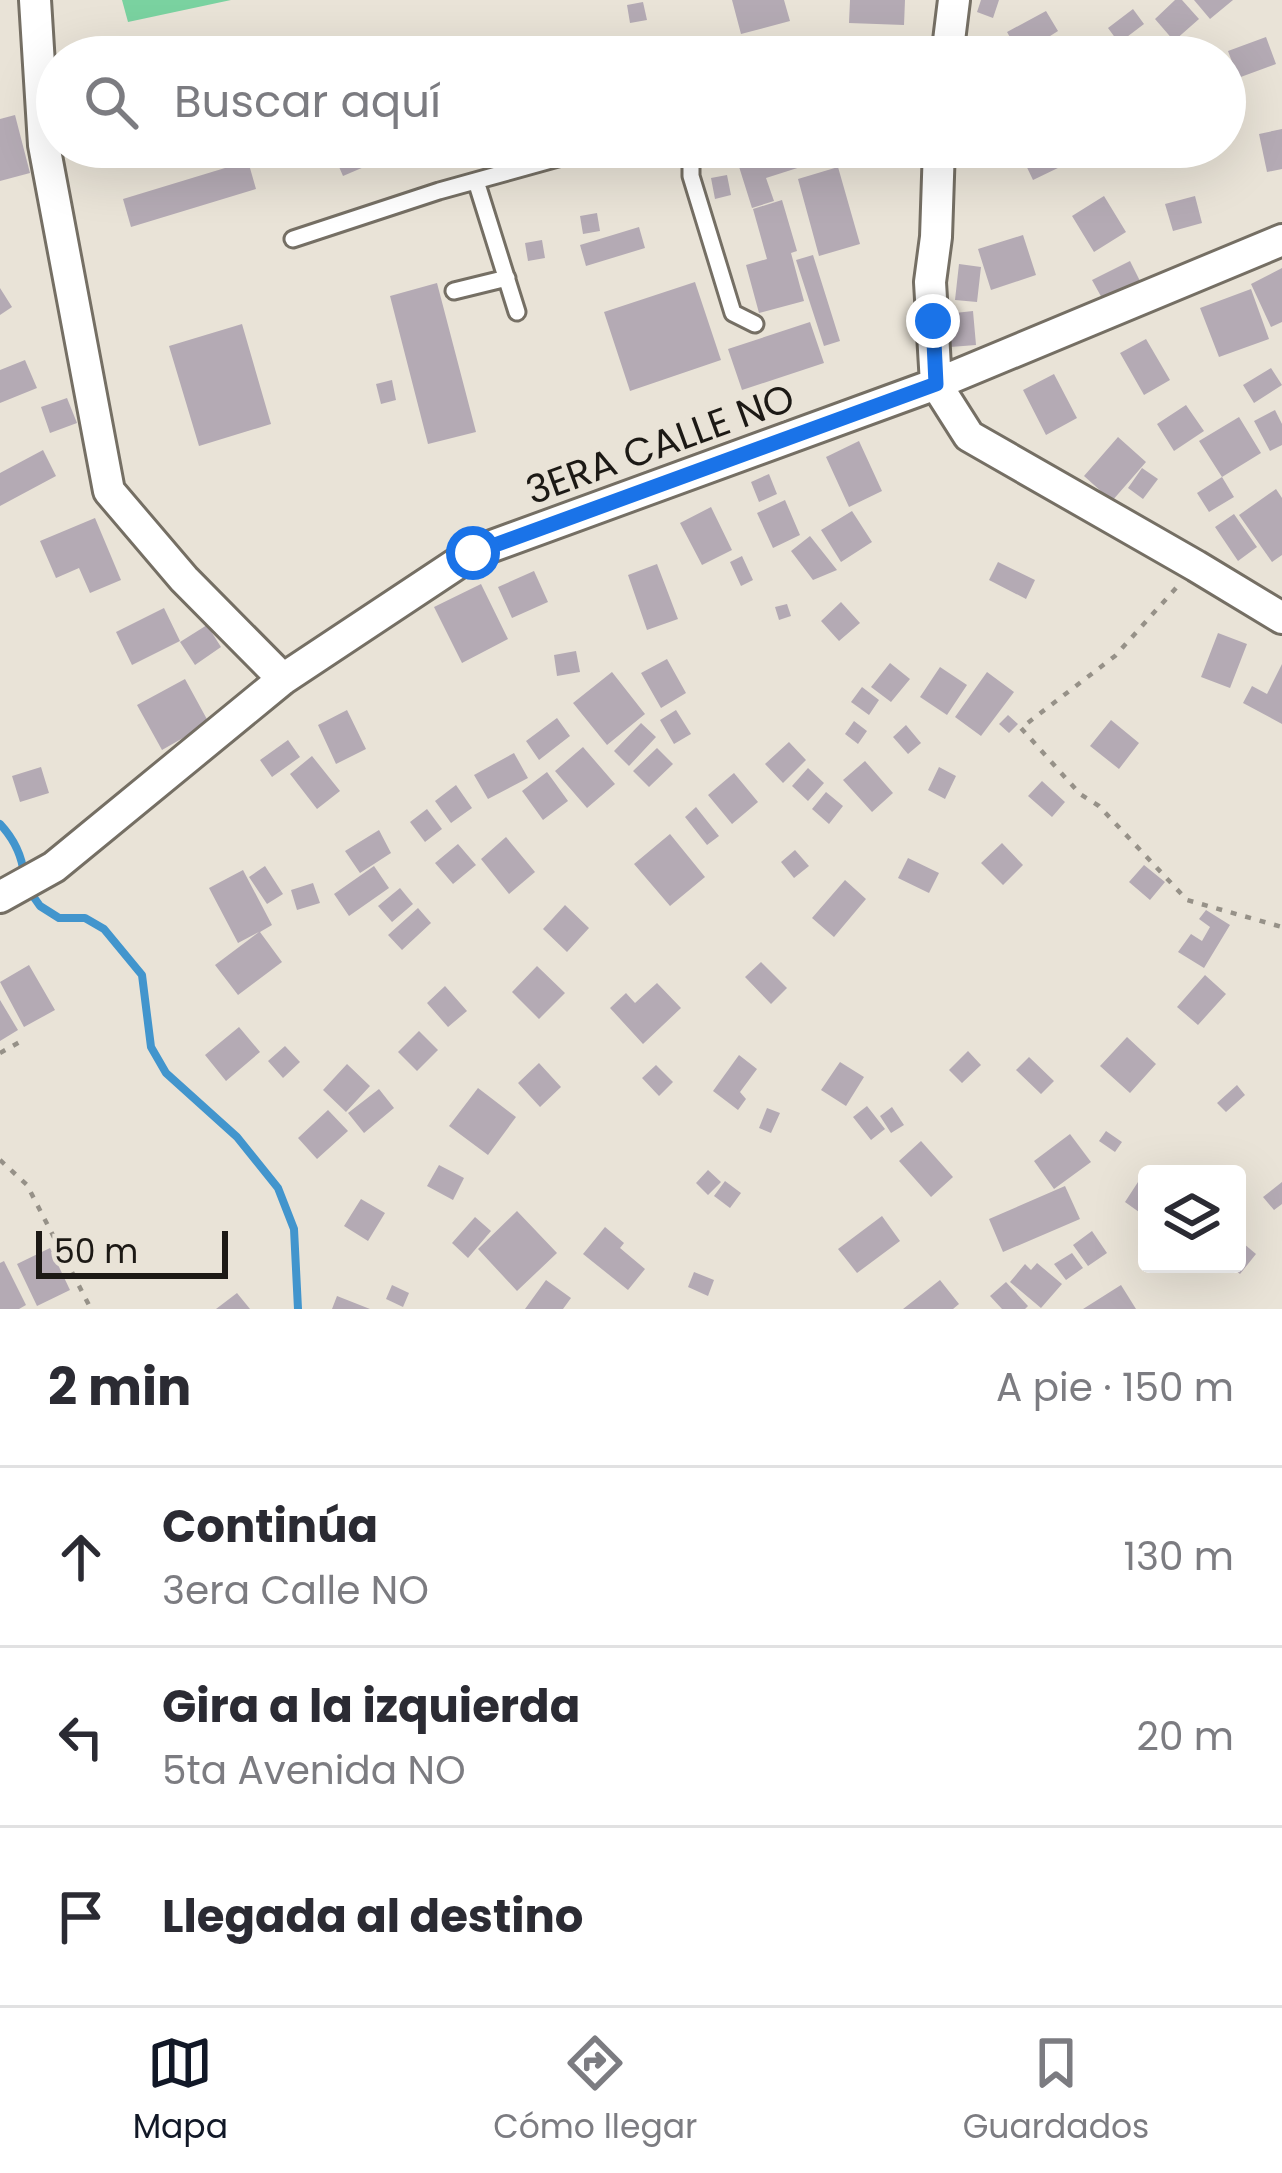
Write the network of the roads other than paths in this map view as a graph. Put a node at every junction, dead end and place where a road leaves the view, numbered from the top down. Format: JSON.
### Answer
{"nodes":[{"id":1,"x":35,"y":0,"type":"edge"},
{"id":2,"x":954,"y":0,"type":"edge"},
{"id":3,"x":37,"y":36,"type":"edge"},
{"id":4,"x":950,"y":36,"type":"edge"},
{"id":5,"x":48,"y":168,"type":"edge"},
{"id":6,"x":523,"y":168,"type":"edge"},
{"id":7,"x":691,"y":168,"type":"edge"},
{"id":8,"x":938,"y":168,"type":"edge"},
{"id":9,"x":476,"y":181,"type":"junction"},
{"id":10,"x":293,"y":239,"type":"dead end"},
{"id":11,"x":1282,"y":240,"type":"edge"},
{"id":12,"x":506,"y":278,"type":"junction"},
{"id":13,"x":454,"y":291,"type":"dead end"},
{"id":14,"x":518,"y":312,"type":"dead end"},
{"id":15,"x":755,"y":324,"type":"dead end"},
{"id":16,"x":936,"y":384,"type":"junction"},
{"id":17,"x":1282,"y":618,"type":"edge"},
{"id":18,"x":283,"y":680,"type":"junction"},
{"id":19,"x":0,"y":897,"type":"edge"}],
"edges":[{"from":1,"to":3,"type":"street"},
{"from":2,"to":4,"type":"street"},
{"from":5,"to":18,"type":"street"},
{"from":6,"to":9,"type":"lane"},
{"from":7,"to":15,"type":"lane"},
{"from":8,"to":16,"type":"street"},
{"from":9,"to":10,"type":"lane"},
{"from":9,"to":12,"type":"lane"},
{"from":11,"to":16,"type":"street","name":"3ERA CALLE NO"},
{"from":12,"to":13,"type":"lane"},
{"from":12,"to":14,"type":"lane"},
{"from":16,"to":17,"type":"street"},
{"from":16,"to":18,"type":"street","name":"3ERA CALLE NO"},
{"from":18,"to":19,"type":"street","name":"3ERA CALLE NO"}]}
